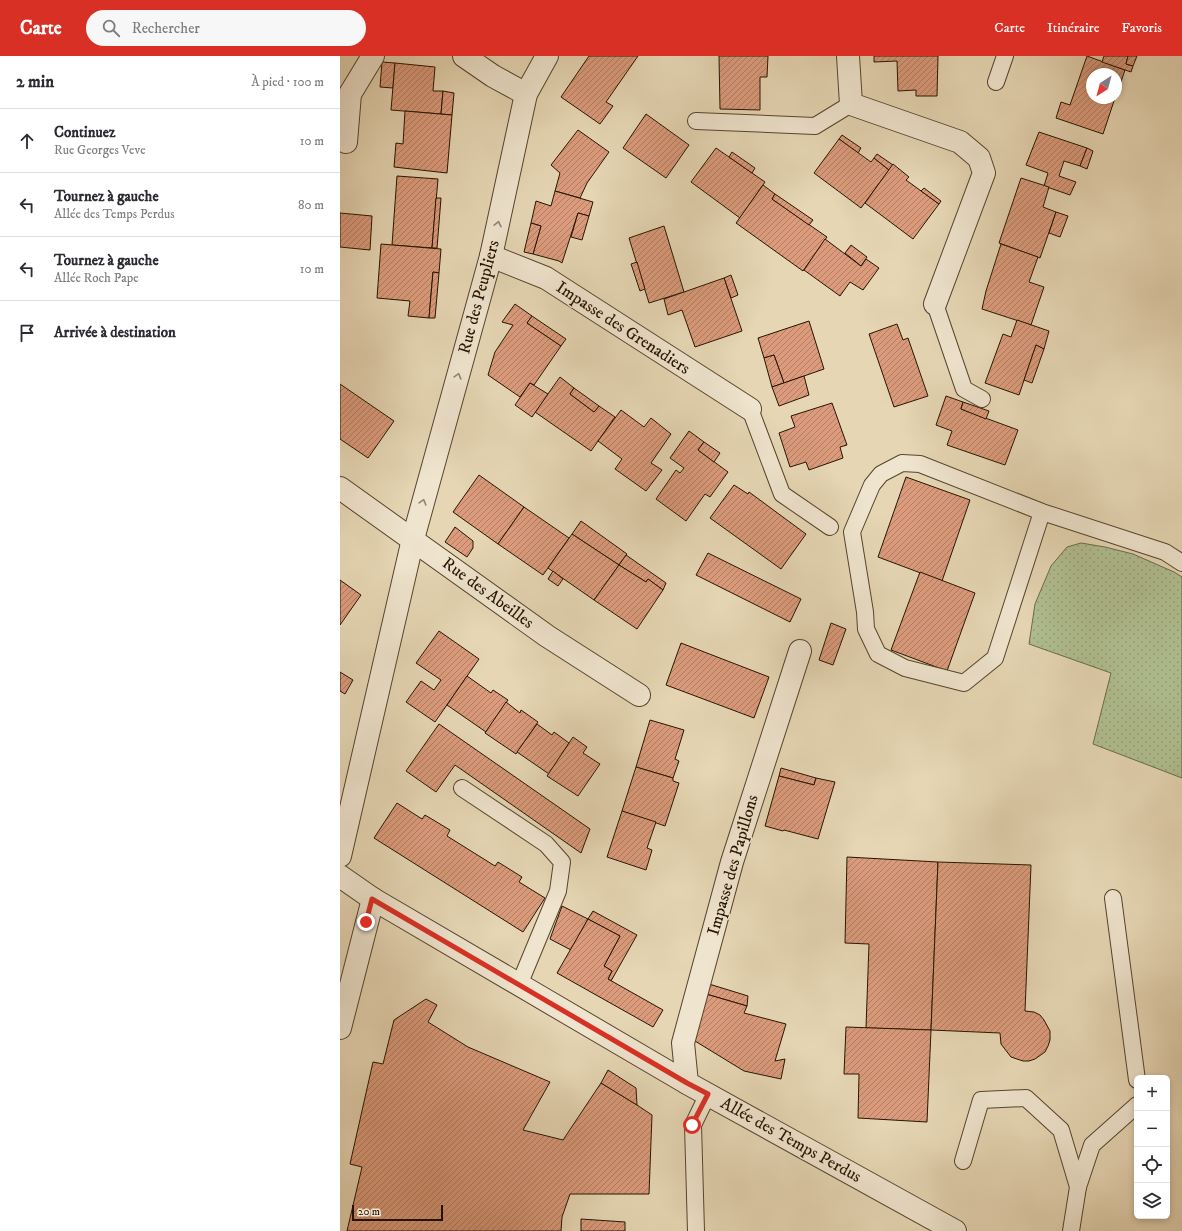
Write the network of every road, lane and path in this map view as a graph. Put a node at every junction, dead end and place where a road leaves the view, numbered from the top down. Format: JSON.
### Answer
{"nodes":[{"id":1,"x":373,"y":56,"type":"edge"},
{"id":2,"x":464,"y":56,"type":"edge"},
{"id":3,"x":546,"y":56,"type":"edge"},
{"id":4,"x":848,"y":56,"type":"edge"},
{"id":5,"x":1005,"y":56,"type":"edge"},
{"id":6,"x":996,"y":82,"type":"dead end"},
{"id":7,"x":526,"y":94,"type":"junction"},
{"id":8,"x":851,"y":104,"type":"junction"},
{"id":9,"x":696,"y":121,"type":"dead end"},
{"id":10,"x":346,"y":142,"type":"dead end"},
{"id":11,"x":491,"y":256,"type":"junction"},
{"id":12,"x":935,"y":304,"type":"joint"},
{"id":13,"x":982,"y":399,"type":"dead end"},
{"id":14,"x":750,"y":409,"type":"joint"},
{"id":15,"x":340,"y":488,"type":"edge"},
{"id":16,"x":1042,"y":512,"type":"junction"},
{"id":17,"x":830,"y":527,"type":"dead end"},
{"id":18,"x":413,"y":539,"type":"junction"},
{"id":19,"x":1182,"y":563,"type":"edge"},
{"id":20,"x":800,"y":651,"type":"dead end"},
{"id":21,"x":639,"y":695,"type":"dead end"},
{"id":22,"x":462,"y":788,"type":"dead end"},
{"id":23,"x":340,"y":856,"type":"edge"},
{"id":24,"x":340,"y":876,"type":"edge"},
{"id":25,"x":1113,"y":898,"type":"dead end"},
{"id":26,"x":372,"y":899,"type":"junction"},
{"id":27,"x":519,"y":985,"type":"junction"},
{"id":28,"x":340,"y":1028,"type":"edge"},
{"id":29,"x":1136,"y":1075,"type":"edge"},
{"id":30,"x":687,"y":1083,"type":"junction"},
{"id":31,"x":708,"y":1094,"type":"junction"},
{"id":32,"x":1134,"y":1108,"type":"edge"},
{"id":33,"x":963,"y":1161,"type":"dead end"},
{"id":34,"x":1078,"y":1187,"type":"junction"},
{"id":35,"x":696,"y":1231,"type":"edge"},
{"id":36,"x":955,"y":1231,"type":"edge"},
{"id":37,"x":1071,"y":1231,"type":"edge"}],
"edges":[{"from":1,"to":10,"type":"street"},
{"from":2,"to":7,"type":"street"},
{"from":3,"to":7,"type":"street","name":"Rue des Peupliers"},
{"from":4,"to":8,"type":"street"},
{"from":5,"to":6,"type":"lane"},
{"from":11,"to":7,"type":"street","name":"Rue des Peupliers","one_way":true},
{"from":8,"to":9,"type":"lane"},
{"from":8,"to":12,"type":"street"},
{"from":11,"to":14,"type":"street","name":"Impasse des Grenadiers"},
{"from":18,"to":11,"type":"street","name":"Rue des Peupliers","one_way":true},
{"from":12,"to":13,"type":"lane"},
{"from":14,"to":17,"type":"lane"},
{"from":15,"to":18,"type":"street","name":"Rue des Abeilles"},
{"from":16,"to":16,"type":"lane"},
{"from":16,"to":19,"type":"lane"},
{"from":18,"to":21,"type":"street","name":"Rue des Abeilles"},
{"from":18,"to":23,"type":"street","name":"Rue des Peupliers"},
{"from":20,"to":30,"type":"street","name":"Impasse des Papillons"},
{"from":22,"to":27,"type":"lane"},
{"from":24,"to":26,"type":"street","name":"Allée des Temps Perdus"},
{"from":25,"to":29,"type":"lane"},
{"from":26,"to":27,"type":"street","name":"Allée des Temps Perdus"},
{"from":26,"to":28,"type":"street"},
{"from":27,"to":30,"type":"street","name":"Allée des Temps Perdus"},
{"from":30,"to":31,"type":"street","name":"Allée des Temps Perdus"},
{"from":31,"to":35,"type":"lane"},
{"from":31,"to":36,"type":"street","name":"Allée des Temps Perdus"},
{"from":32,"to":34,"type":"lane"},
{"from":33,"to":34,"type":"lane"},
{"from":34,"to":37,"type":"lane"}]}
